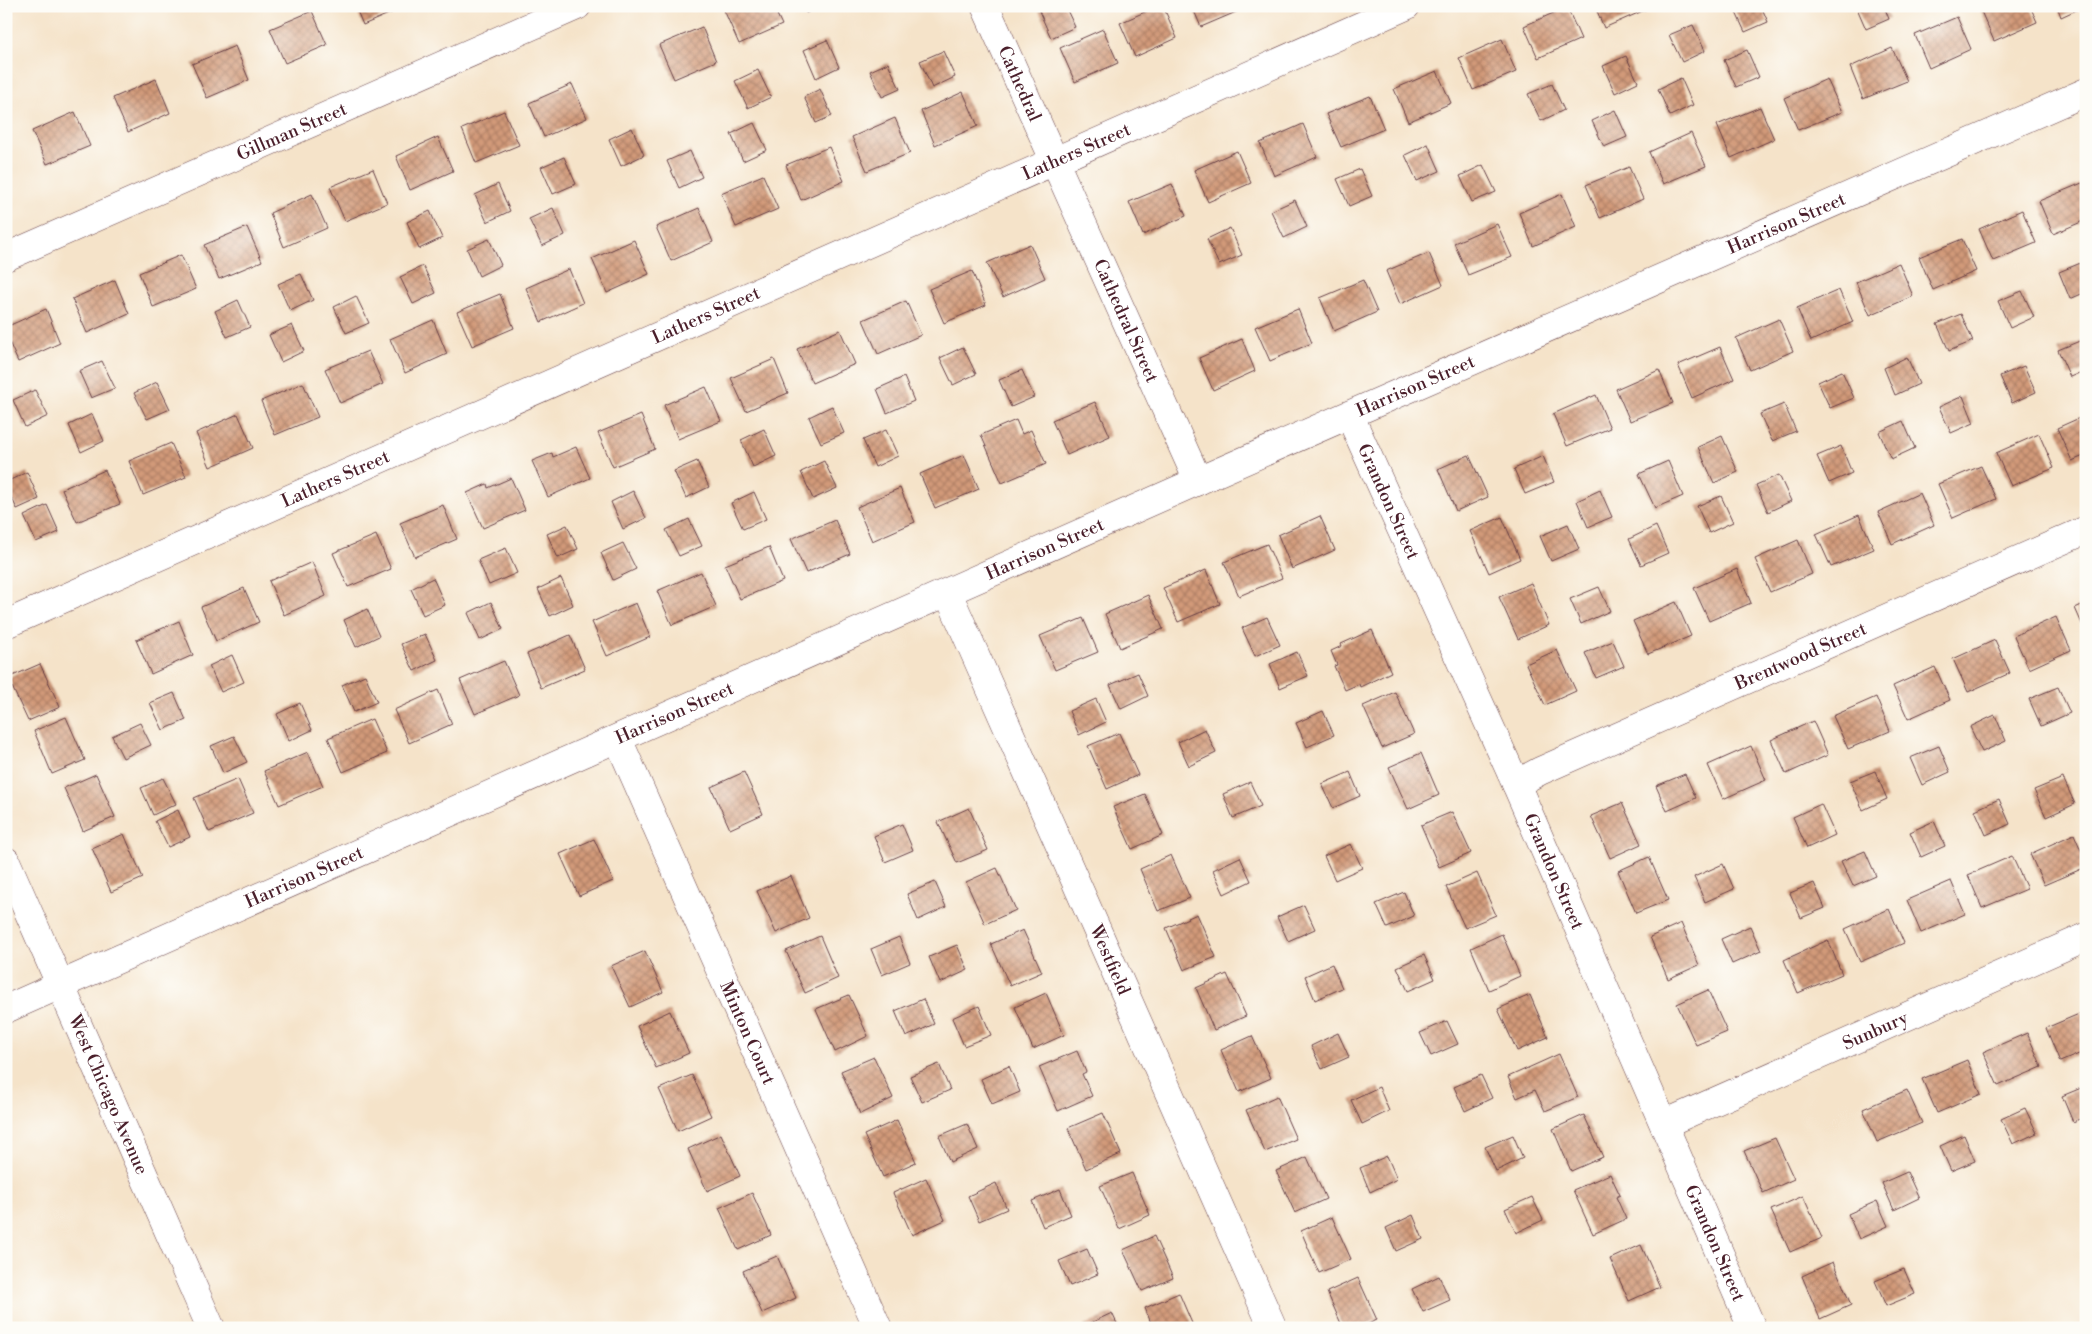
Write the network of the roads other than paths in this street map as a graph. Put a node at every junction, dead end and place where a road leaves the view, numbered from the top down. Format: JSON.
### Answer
{"nodes":[{"id":1,"x":577,"y":6,"type":"edge"},
{"id":2,"x":985,"y":6,"type":"edge"},
{"id":3,"x":1406,"y":6,"type":"edge"},
{"id":4,"x":2086,"y":92,"type":"edge"},
{"id":5,"x":1054,"y":161,"type":"junction"},
{"id":6,"x":6,"y":257,"type":"edge"},
{"id":7,"x":1350,"y":416,"type":"junction"},
{"id":8,"x":1198,"y":481,"type":"junction"},
{"id":9,"x":2086,"y":530,"type":"edge"},
{"id":10,"x":948,"y":593,"type":"junction"},
{"id":11,"x":6,"y":624,"type":"edge"},
{"id":12,"x":618,"y":738,"type":"junction"},
{"id":13,"x":1516,"y":784,"type":"junction"},
{"id":14,"x":6,"y":861,"type":"edge"},
{"id":15,"x":2086,"y":937,"type":"edge"},
{"id":16,"x":62,"y":985,"type":"junction"},
{"id":17,"x":6,"y":1009,"type":"edge"},
{"id":18,"x":1664,"y":1124,"type":"junction"},
{"id":19,"x":211,"y":1328,"type":"edge"},
{"id":20,"x":878,"y":1328,"type":"edge"},
{"id":21,"x":1273,"y":1328,"type":"edge"},
{"id":22,"x":1752,"y":1328,"type":"edge"}],
"edges":[{"from":1,"to":6,"type":"street","name":"Gillman Street"},
{"from":2,"to":5,"type":"street","name":"Cathedral"},
{"from":3,"to":5,"type":"street","name":"Lathers Street"},
{"from":4,"to":7,"type":"street","name":"Harrison Street"},
{"from":5,"to":8,"type":"street","name":"Cathedral Street"},
{"from":5,"to":11,"type":"street","name":"Lathers Street"},
{"from":7,"to":8,"type":"street","name":"Harrison Street"},
{"from":7,"to":13,"type":"street","name":"Grandon Street"},
{"from":8,"to":10,"type":"street","name":"Harrison Street"},
{"from":9,"to":13,"type":"street","name":"Brentwood Street"},
{"from":10,"to":12,"type":"street","name":"Harrison Street"},
{"from":10,"to":21,"type":"street","name":"Westfield"},
{"from":12,"to":16,"type":"street","name":"Harrison Street"},
{"from":12,"to":20,"type":"street","name":"Minton Court"},
{"from":13,"to":18,"type":"street","name":"Grandon Street"},
{"from":14,"to":16,"type":"street","name":"West Chicago Avenue"},
{"from":15,"to":18,"type":"street","name":"Sunbury"},
{"from":16,"to":17,"type":"street","name":"Harrison Street"},
{"from":16,"to":19,"type":"street","name":"West Chicago Avenue"},
{"from":18,"to":22,"type":"street","name":"Grandon Street"}]}
